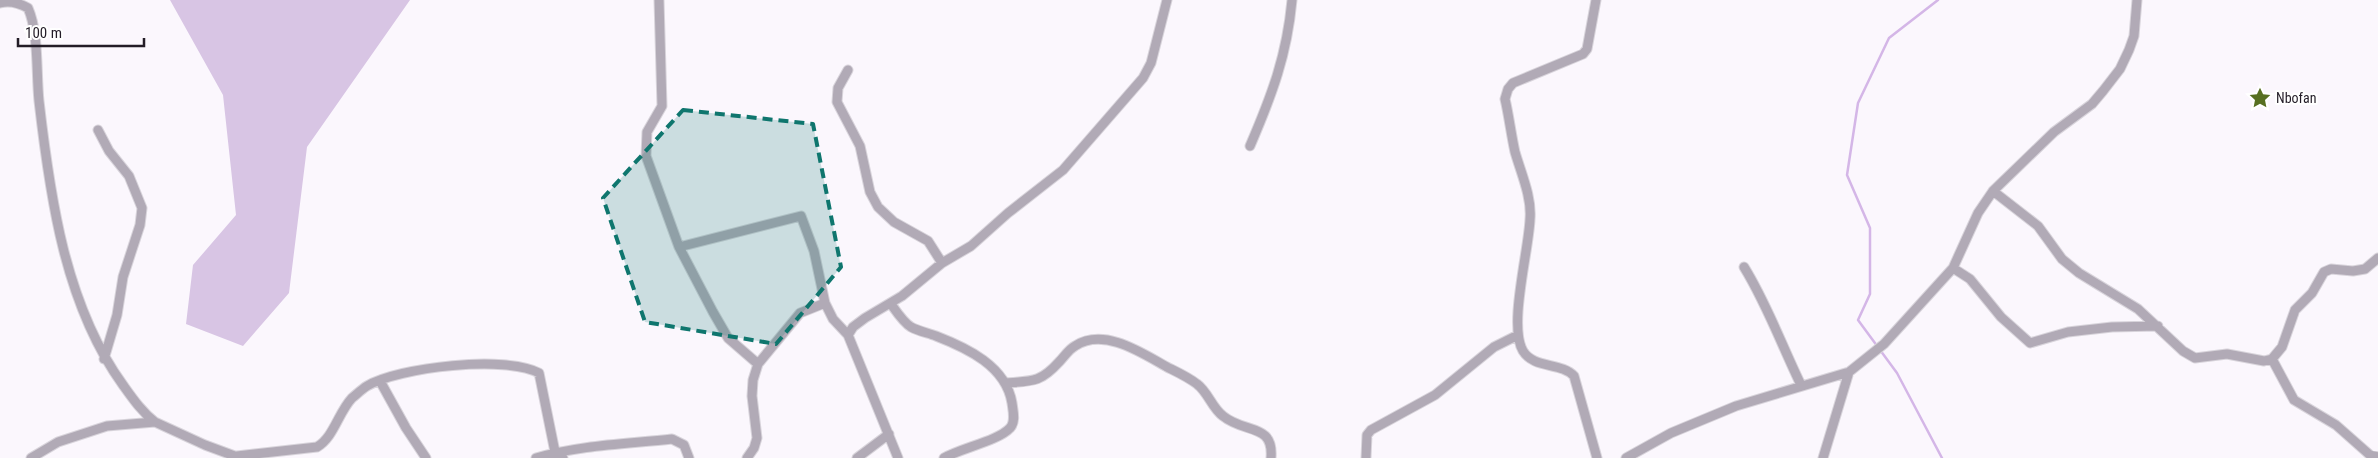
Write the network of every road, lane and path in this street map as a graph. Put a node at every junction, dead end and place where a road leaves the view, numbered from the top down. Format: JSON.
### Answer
{"nodes":[{"id":1,"x":660,"y":0,"type":"edge"},
{"id":2,"x":1167,"y":0,"type":"edge"},
{"id":3,"x":1292,"y":0,"type":"edge"},
{"id":4,"x":1596,"y":0,"type":"edge"},
{"id":5,"x":2137,"y":0,"type":"edge"},
{"id":6,"x":0,"y":3,"type":"edge"},
{"id":7,"x":848,"y":70,"type":"dead end"},
{"id":8,"x":98,"y":130,"type":"dead end"},
{"id":9,"x":1250,"y":146,"type":"dead end"},
{"id":10,"x":1993,"y":191,"type":"junction"},
{"id":11,"x":679,"y":247,"type":"junction"},
{"id":12,"x":2378,"y":258,"type":"edge"},
{"id":13,"x":942,"y":263,"type":"junction"},
{"id":14,"x":1744,"y":267,"type":"dead end"},
{"id":15,"x":1953,"y":268,"type":"junction"},
{"id":16,"x":824,"y":303,"type":"junction"},
{"id":17,"x":890,"y":304,"type":"junction"},
{"id":18,"x":2158,"y":326,"type":"junction"},
{"id":19,"x":848,"y":335,"type":"junction"},
{"id":20,"x":1518,"y":335,"type":"junction"},
{"id":21,"x":104,"y":359,"type":"junction"},
{"id":22,"x":2272,"y":359,"type":"junction"},
{"id":23,"x":758,"y":364,"type":"junction"},
{"id":24,"x":1849,"y":372,"type":"junction"},
{"id":25,"x":380,"y":381,"type":"junction"},
{"id":26,"x":1005,"y":383,"type":"junction"},
{"id":27,"x":1801,"y":385,"type":"junction"},
{"id":28,"x":155,"y":422,"type":"junction"},
{"id":29,"x":889,"y":434,"type":"junction"},
{"id":30,"x":555,"y":452,"type":"junction"},
{"id":31,"x":238,"y":457,"type":"edge"},
{"id":32,"x":2378,"y":457,"type":"edge"},
{"id":33,"x":31,"y":458,"type":"edge"},
{"id":34,"x":426,"y":458,"type":"edge"},
{"id":35,"x":536,"y":458,"type":"edge"},
{"id":36,"x":563,"y":458,"type":"edge"},
{"id":37,"x":689,"y":458,"type":"edge"},
{"id":38,"x":747,"y":458,"type":"edge"},
{"id":39,"x":857,"y":458,"type":"edge"},
{"id":40,"x":898,"y":458,"type":"edge"},
{"id":41,"x":944,"y":458,"type":"edge"},
{"id":42,"x":1271,"y":458,"type":"edge"},
{"id":43,"x":1366,"y":458,"type":"edge"},
{"id":44,"x":1597,"y":458,"type":"edge"},
{"id":45,"x":1626,"y":458,"type":"edge"},
{"id":46,"x":1823,"y":458,"type":"edge"}],
"edges":[{"from":1,"to":11,"type":"street"},
{"from":2,"to":13,"type":"street"},
{"from":3,"to":9,"type":"street"},
{"from":4,"to":20,"type":"street"},
{"from":5,"to":10,"type":"street"},
{"from":6,"to":21,"type":"street"},
{"from":7,"to":13,"type":"street"},
{"from":8,"to":21,"type":"street"},
{"from":10,"to":15,"type":"street"},
{"from":10,"to":18,"type":"street"},
{"from":11,"to":16,"type":"street"},
{"from":11,"to":23,"type":"street"},
{"from":12,"to":22,"type":"street"},
{"from":13,"to":17,"type":"street"},
{"from":14,"to":27,"type":"street"},
{"from":15,"to":18,"type":"street"},
{"from":15,"to":24,"type":"street"},
{"from":16,"to":19,"type":"street"},
{"from":16,"to":23,"type":"street"},
{"from":17,"to":19,"type":"street"},
{"from":17,"to":26,"type":"street"},
{"from":18,"to":22,"type":"street"},
{"from":19,"to":29,"type":"street"},
{"from":20,"to":43,"type":"street"},
{"from":20,"to":44,"type":"street"},
{"from":21,"to":28,"type":"street"},
{"from":22,"to":32,"type":"street"},
{"from":23,"to":38,"type":"street"},
{"from":24,"to":27,"type":"street"},
{"from":24,"to":46,"type":"street"},
{"from":25,"to":30,"type":"street"},
{"from":25,"to":31,"type":"street"},
{"from":25,"to":34,"type":"street"},
{"from":26,"to":41,"type":"street"},
{"from":26,"to":42,"type":"street"},
{"from":27,"to":45,"type":"street"},
{"from":28,"to":31,"type":"street"},
{"from":28,"to":33,"type":"street"},
{"from":29,"to":39,"type":"street"},
{"from":29,"to":40,"type":"street"},
{"from":30,"to":35,"type":"street"},
{"from":30,"to":36,"type":"street"},
{"from":30,"to":37,"type":"street"}]}
